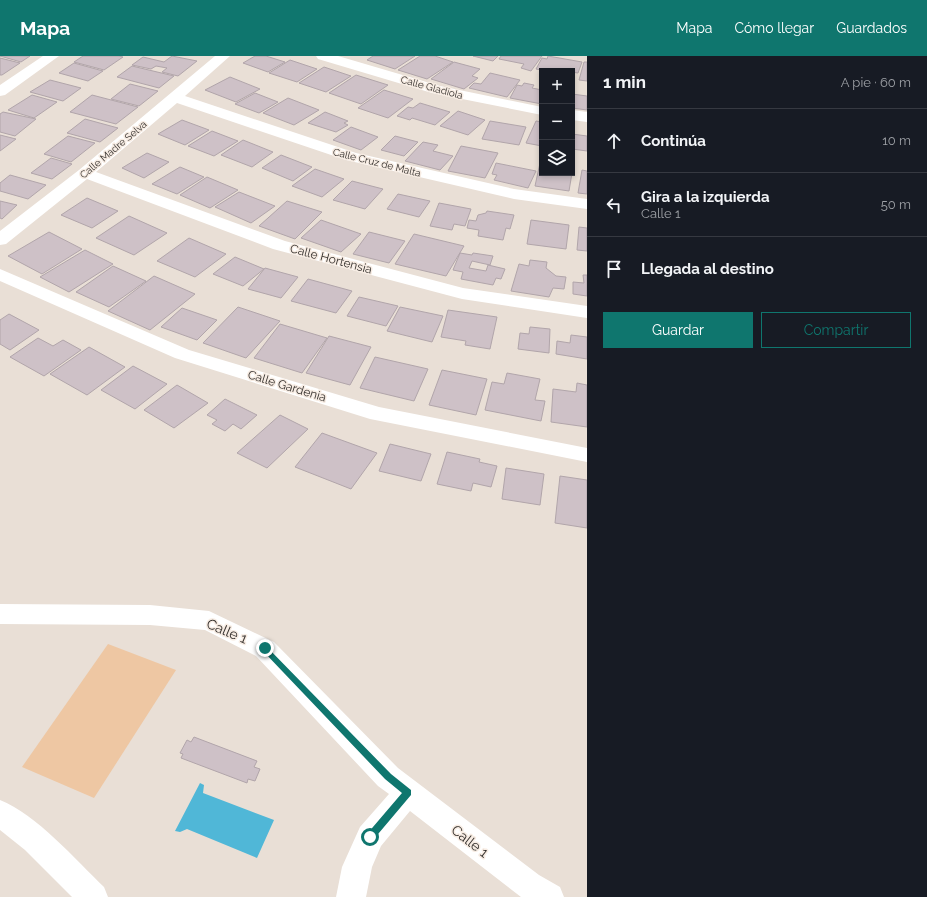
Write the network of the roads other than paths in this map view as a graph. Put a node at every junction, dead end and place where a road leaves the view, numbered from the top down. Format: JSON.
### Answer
{"nodes":[{"id":1,"x":52,"y":56,"type":"edge"},
{"id":2,"x":223,"y":56,"type":"edge"},
{"id":3,"x":323,"y":56,"type":"edge"},
{"id":4,"x":0,"y":92,"type":"edge"},
{"id":5,"x":174,"y":97,"type":"junction"},
{"id":6,"x":539,"y":111,"type":"edge"},
{"id":7,"x":575,"y":115,"type":"edge"},
{"id":8,"x":587,"y":117,"type":"edge"},
{"id":9,"x":85,"y":173,"type":"junction"},
{"id":10,"x":587,"y":204,"type":"edge"},
{"id":11,"x":0,"y":240,"type":"edge"},
{"id":12,"x":0,"y":274,"type":"edge"},
{"id":13,"x":587,"y":312,"type":"edge"},
{"id":14,"x":587,"y":455,"type":"edge"},
{"id":15,"x":0,"y":614,"type":"edge"},
{"id":16,"x":408,"y":792,"type":"junction"},
{"id":17,"x":0,"y":812,"type":"edge"},
{"id":18,"x":92,"y":897,"type":"edge"},
{"id":19,"x":351,"y":897,"type":"edge"},
{"id":20,"x":549,"y":897,"type":"edge"}],
"edges":[{"from":1,"to":4,"type":"street"},
{"from":2,"to":5,"type":"street","name":"Calle Madre Selva"},
{"from":3,"to":6,"type":"street","name":"Calle Gladiola"},
{"from":5,"to":9,"type":"street","name":"Calle Madre Selva"},
{"from":5,"to":10,"type":"street","name":"Calle Cruz de Malta"},
{"from":7,"to":8,"type":"street"},
{"from":9,"to":11,"type":"street","name":"Calle Madre Selva"},
{"from":9,"to":13,"type":"street","name":"Calle Hortensia"},
{"from":12,"to":14,"type":"street","name":"Calle Gardenia"},
{"from":15,"to":16,"type":"street","name":"Calle 1"},
{"from":16,"to":19,"type":"street"},
{"from":16,"to":20,"type":"street","name":"Calle 1"},
{"from":17,"to":18,"type":"street"}]}
